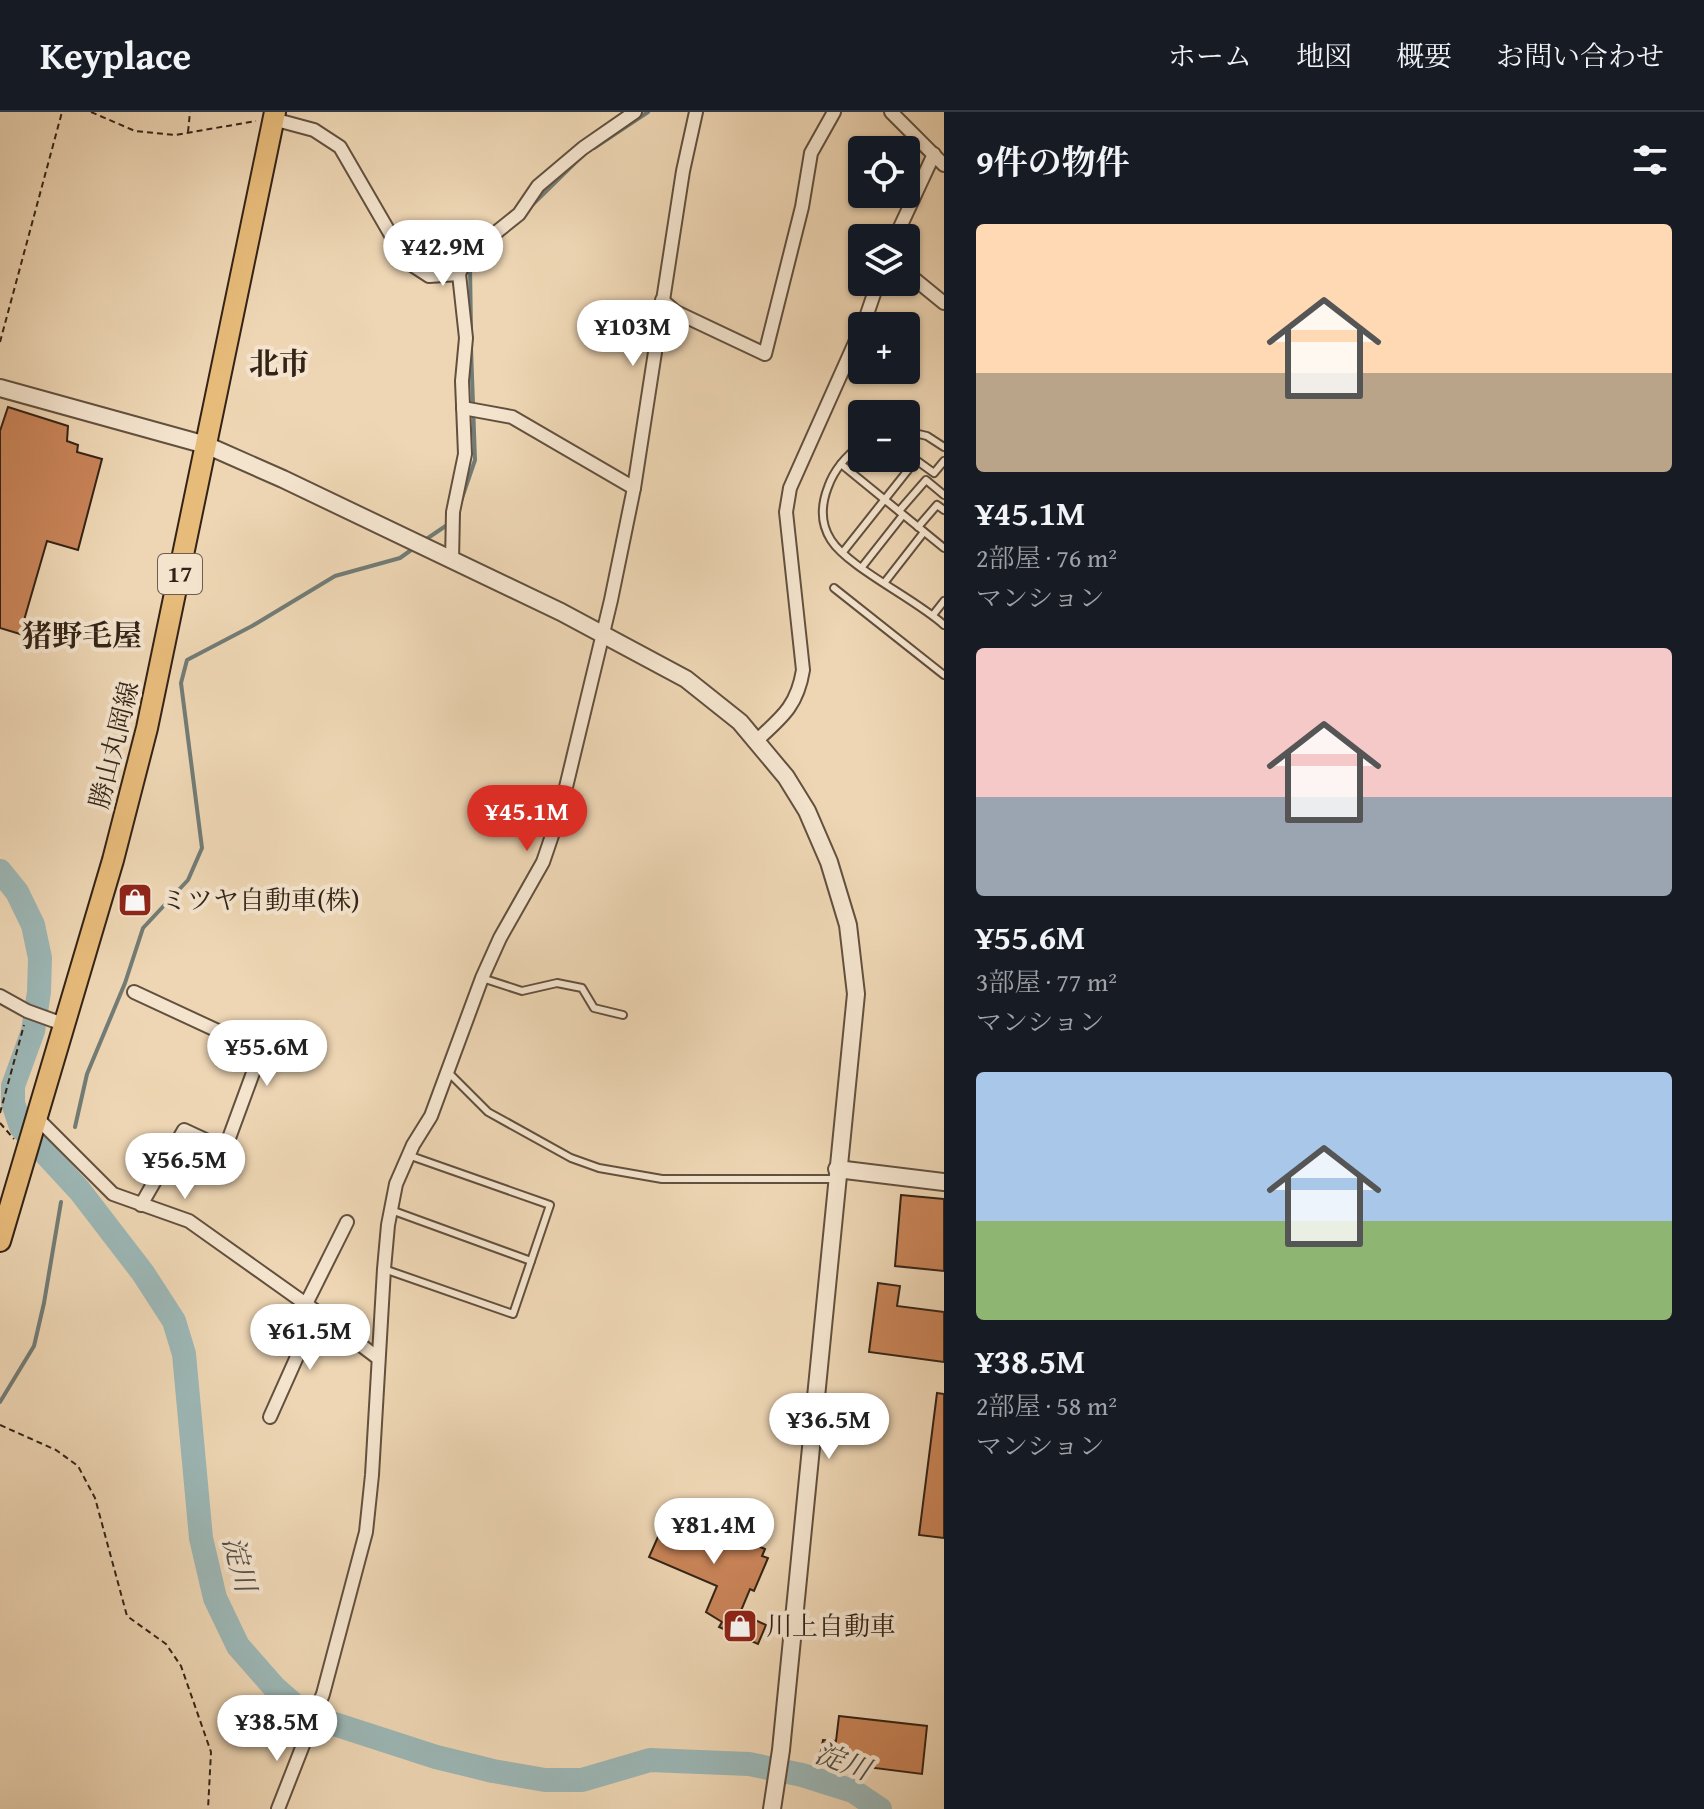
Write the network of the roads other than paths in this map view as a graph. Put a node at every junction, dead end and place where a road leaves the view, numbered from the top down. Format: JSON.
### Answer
{"nodes":[{"id":1,"x":635,"y":112,"type":"edge"},
{"id":2,"x":696,"y":112,"type":"edge"},
{"id":3,"x":834,"y":112,"type":"edge"},
{"id":4,"x":891,"y":112,"type":"edge"},
{"id":5,"x":274,"y":115,"type":"edge"},
{"id":6,"x":934,"y":154,"type":"junction"},
{"id":7,"x":944,"y":165,"type":"edge"},
{"id":8,"x":902,"y":224,"type":"edge"},
{"id":9,"x":459,"y":274,"type":"junction"},
{"id":10,"x":920,"y":283,"type":"edge"},
{"id":11,"x":662,"y":300,"type":"junction"},
{"id":12,"x":944,"y":303,"type":"edge"},
{"id":13,"x":848,"y":358,"type":"edge"},
{"id":14,"x":0,"y":388,"type":"edge"},
{"id":15,"x":463,"y":408,"type":"junction"},
{"id":16,"x":920,"y":434,"type":"edge"},
{"id":17,"x":206,"y":445,"type":"junction"},
{"id":18,"x":944,"y":447,"type":"edge"},
{"id":19,"x":848,"y":457,"type":"edge"},
{"id":20,"x":944,"y":461,"type":"edge"},
{"id":21,"x":841,"y":464,"type":"junction"},
{"id":22,"x":634,"y":488,"type":"junction"},
{"id":23,"x":944,"y":495,"type":"edge"},
{"id":24,"x":885,"y":500,"type":"junction"},
{"id":25,"x":944,"y":510,"type":"edge"},
{"id":26,"x":901,"y":513,"type":"junction"},
{"id":27,"x":921,"y":529,"type":"junction"},
{"id":28,"x":944,"y":548,"type":"edge"},
{"id":29,"x":843,"y":552,"type":"junction"},
{"id":30,"x":452,"y":561,"type":"junction"},
{"id":31,"x":862,"y":567,"type":"junction"},
{"id":32,"x":885,"y":582,"type":"junction"},
{"id":33,"x":834,"y":588,"type":"dead end"},
{"id":34,"x":944,"y":601,"type":"edge"},
{"id":35,"x":933,"y":615,"type":"junction"},
{"id":36,"x":944,"y":625,"type":"edge"},
{"id":37,"x":603,"y":634,"type":"junction"},
{"id":38,"x":944,"y":675,"type":"edge"},
{"id":39,"x":755,"y":742,"type":"junction"},
{"id":40,"x":482,"y":978,"type":"junction"},
{"id":41,"x":134,"y":992,"type":"dead end"},
{"id":42,"x":0,"y":996,"type":"edge"},
{"id":43,"x":623,"y":1015,"type":"dead end"},
{"id":44,"x":57,"y":1022,"type":"junction"},
{"id":45,"x":447,"y":1071,"type":"junction"},
{"id":46,"x":34,"y":1120,"type":"junction"},
{"id":47,"x":408,"y":1155,"type":"junction"},
{"id":48,"x":837,"y":1174,"type":"junction"},
{"id":49,"x":944,"y":1182,"type":"edge"},
{"id":50,"x":141,"y":1205,"type":"junction"},
{"id":51,"x":391,"y":1210,"type":"junction"},
{"id":52,"x":347,"y":1222,"type":"dead end"},
{"id":53,"x":1,"y":1235,"type":"edge"},
{"id":54,"x":531,"y":1261,"type":"junction"},
{"id":55,"x":384,"y":1269,"type":"junction"},
{"id":56,"x":306,"y":1304,"type":"junction"},
{"id":57,"x":317,"y":1312,"type":"junction"},
{"id":58,"x":378,"y":1358,"type":"junction"},
{"id":59,"x":270,"y":1417,"type":"dead end"},
{"id":60,"x":772,"y":1808,"type":"edge"},
{"id":61,"x":278,"y":1809,"type":"edge"}],
"edges":[{"from":1,"to":9,"type":"street"},
{"from":2,"to":11,"type":"street"},
{"from":3,"to":11,"type":"street"},
{"from":4,"to":6,"type":"street"},
{"from":5,"to":9,"type":"street"},
{"from":5,"to":17,"type":"main road","name":"勝山丸岡線","number":"17"},
{"from":6,"to":7,"type":"street"},
{"from":6,"to":8,"type":"street"},
{"from":9,"to":15,"type":"street"},
{"from":10,"to":12,"type":"street"},
{"from":11,"to":22,"type":"street"},
{"from":13,"to":39,"type":"street"},
{"from":14,"to":17,"type":"street"},
{"from":15,"to":22,"type":"street"},
{"from":15,"to":30,"type":"street"},
{"from":16,"to":18,"type":"lane"},
{"from":17,"to":30,"type":"street"},
{"from":17,"to":44,"type":"main road","name":"勝山丸岡線","number":"17"},
{"from":19,"to":21,"type":"lane"},
{"from":20,"to":24,"type":"lane"},
{"from":21,"to":24,"type":"lane"},
{"from":21,"to":29,"type":"lane"},
{"from":22,"to":37,"type":"street"},
{"from":23,"to":26,"type":"lane"},
{"from":24,"to":26,"type":"lane"},
{"from":24,"to":29,"type":"lane"},
{"from":25,"to":27,"type":"lane"},
{"from":26,"to":27,"type":"lane"},
{"from":26,"to":31,"type":"lane"},
{"from":27,"to":28,"type":"lane"},
{"from":27,"to":32,"type":"lane"},
{"from":29,"to":31,"type":"lane"},
{"from":30,"to":37,"type":"street"},
{"from":31,"to":32,"type":"lane"},
{"from":32,"to":35,"type":"lane"},
{"from":33,"to":38,"type":"lane"},
{"from":34,"to":35,"type":"lane"},
{"from":35,"to":36,"type":"lane"},
{"from":37,"to":39,"type":"street"},
{"from":37,"to":40,"type":"street"},
{"from":39,"to":48,"type":"street"},
{"from":40,"to":43,"type":"lane"},
{"from":40,"to":45,"type":"street"},
{"from":41,"to":50,"type":"street"},
{"from":42,"to":44,"type":"street"},
{"from":44,"to":46,"type":"main road","name":"勝山丸岡線","number":"17"},
{"from":45,"to":47,"type":"street"},
{"from":45,"to":48,"type":"lane"},
{"from":46,"to":50,"type":"street"},
{"from":46,"to":53,"type":"main road","name":"勝山丸岡線","number":"17"},
{"from":47,"to":51,"type":"street"},
{"from":47,"to":54,"type":"lane"},
{"from":48,"to":49,"type":"street"},
{"from":48,"to":60,"type":"street"},
{"from":50,"to":56,"type":"street"},
{"from":51,"to":54,"type":"lane"},
{"from":51,"to":55,"type":"street"},
{"from":52,"to":56,"type":"street"},
{"from":54,"to":55,"type":"lane"},
{"from":55,"to":58,"type":"street"},
{"from":56,"to":57,"type":"street"},
{"from":57,"to":58,"type":"street"},
{"from":57,"to":59,"type":"street"},
{"from":58,"to":61,"type":"street"}]}
